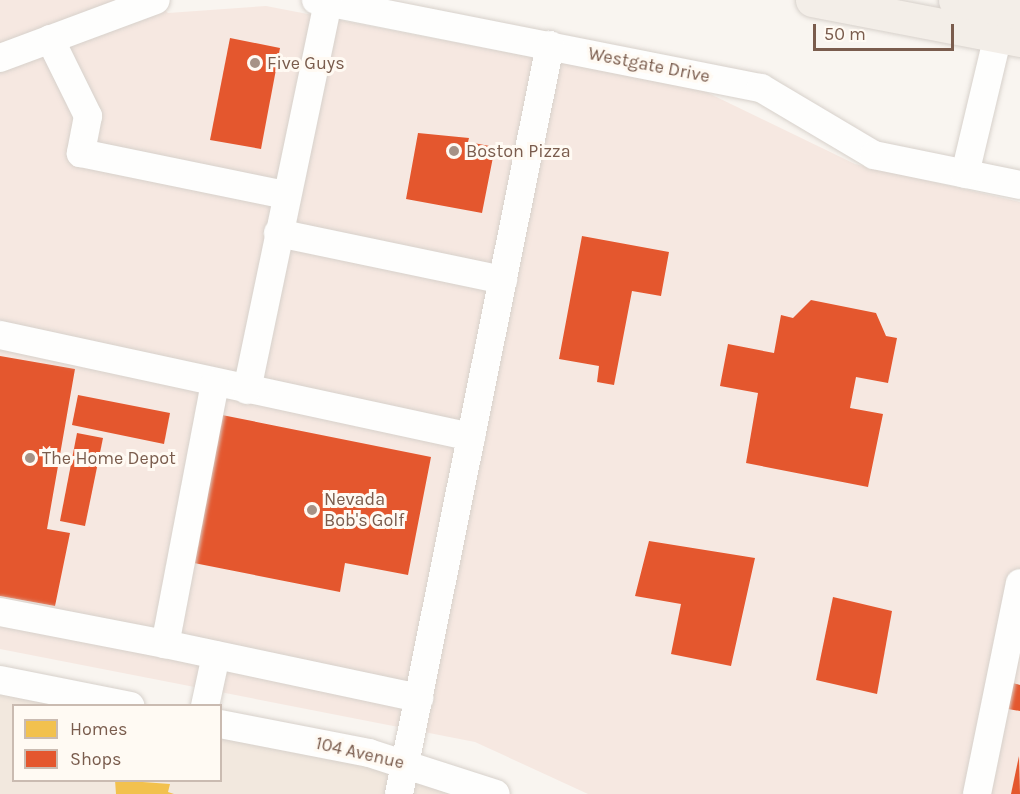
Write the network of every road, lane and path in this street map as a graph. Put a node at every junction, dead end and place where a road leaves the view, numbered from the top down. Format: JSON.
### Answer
{"nodes":[{"id":1,"x":156,"y":0,"type":"edge"},
{"id":2,"x":812,"y":0,"type":"edge"},
{"id":3,"x":955,"y":0,"type":"edge"},
{"id":4,"x":322,"y":1,"type":"edge"},
{"id":5,"x":1012,"y":29,"type":"edge"},
{"id":6,"x":50,"y":39,"type":"junction"},
{"id":7,"x":550,"y":45,"type":"junction"},
{"id":8,"x":0,"y":58,"type":"edge"},
{"id":9,"x":965,"y":174,"type":"junction"},
{"id":10,"x":1020,"y":185,"type":"edge"},
{"id":11,"x":286,"y":195,"type":"junction"},
{"id":12,"x":278,"y":233,"type":"junction"},
{"id":13,"x":502,"y":280,"type":"junction"},
{"id":14,"x":0,"y":335,"type":"edge"},
{"id":15,"x":215,"y":383,"type":"junction"},
{"id":16,"x":247,"y":390,"type":"junction"},
{"id":17,"x":471,"y":437,"type":"junction"},
{"id":18,"x":1020,"y":583,"type":"edge"},
{"id":19,"x":0,"y":612,"type":"edge"},
{"id":20,"x":165,"y":644,"type":"junction"},
{"id":21,"x":216,"y":655,"type":"junction"},
{"id":22,"x":0,"y":680,"type":"edge"},
{"id":23,"x":419,"y":698,"type":"junction"},
{"id":24,"x":125,"y":704,"type":"edge"},
{"id":25,"x":205,"y":704,"type":"edge"},
{"id":26,"x":222,"y":724,"type":"edge"},
{"id":27,"x":406,"y":764,"type":"junction"},
{"id":28,"x":399,"y":794,"type":"edge"},
{"id":29,"x":496,"y":794,"type":"edge"},
{"id":30,"x":977,"y":794,"type":"edge"}],
"edges":[{"from":1,"to":6,"type":"street"},
{"from":2,"to":5,"type":"main road"},
{"from":3,"to":5,"type":"main road"},
{"from":4,"to":7,"type":"street","name":"Westgate Drive"},
{"from":4,"to":11,"type":"street"},
{"from":5,"to":9,"type":"street"},
{"from":6,"to":8,"type":"street"},
{"from":6,"to":11,"type":"street"},
{"from":7,"to":9,"type":"street","name":"Westgate Drive"},
{"from":7,"to":13,"type":"street"},
{"from":9,"to":10,"type":"street","name":"Westgate Drive"},
{"from":11,"to":12,"type":"street"},
{"from":12,"to":13,"type":"street"},
{"from":12,"to":16,"type":"street"},
{"from":13,"to":17,"type":"street"},
{"from":14,"to":15,"type":"street"},
{"from":15,"to":16,"type":"street"},
{"from":15,"to":20,"type":"street"},
{"from":16,"to":17,"type":"street"},
{"from":17,"to":23,"type":"street"},
{"from":18,"to":30,"type":"street"},
{"from":19,"to":20,"type":"street"},
{"from":20,"to":21,"type":"street"},
{"from":21,"to":23,"type":"street"},
{"from":21,"to":25,"type":"street"},
{"from":22,"to":24,"type":"street"},
{"from":23,"to":27,"type":"street"},
{"from":26,"to":27,"type":"street","name":"104 Avenue"},
{"from":27,"to":28,"type":"street"},
{"from":27,"to":29,"type":"street","name":"104 Avenue"}]}
